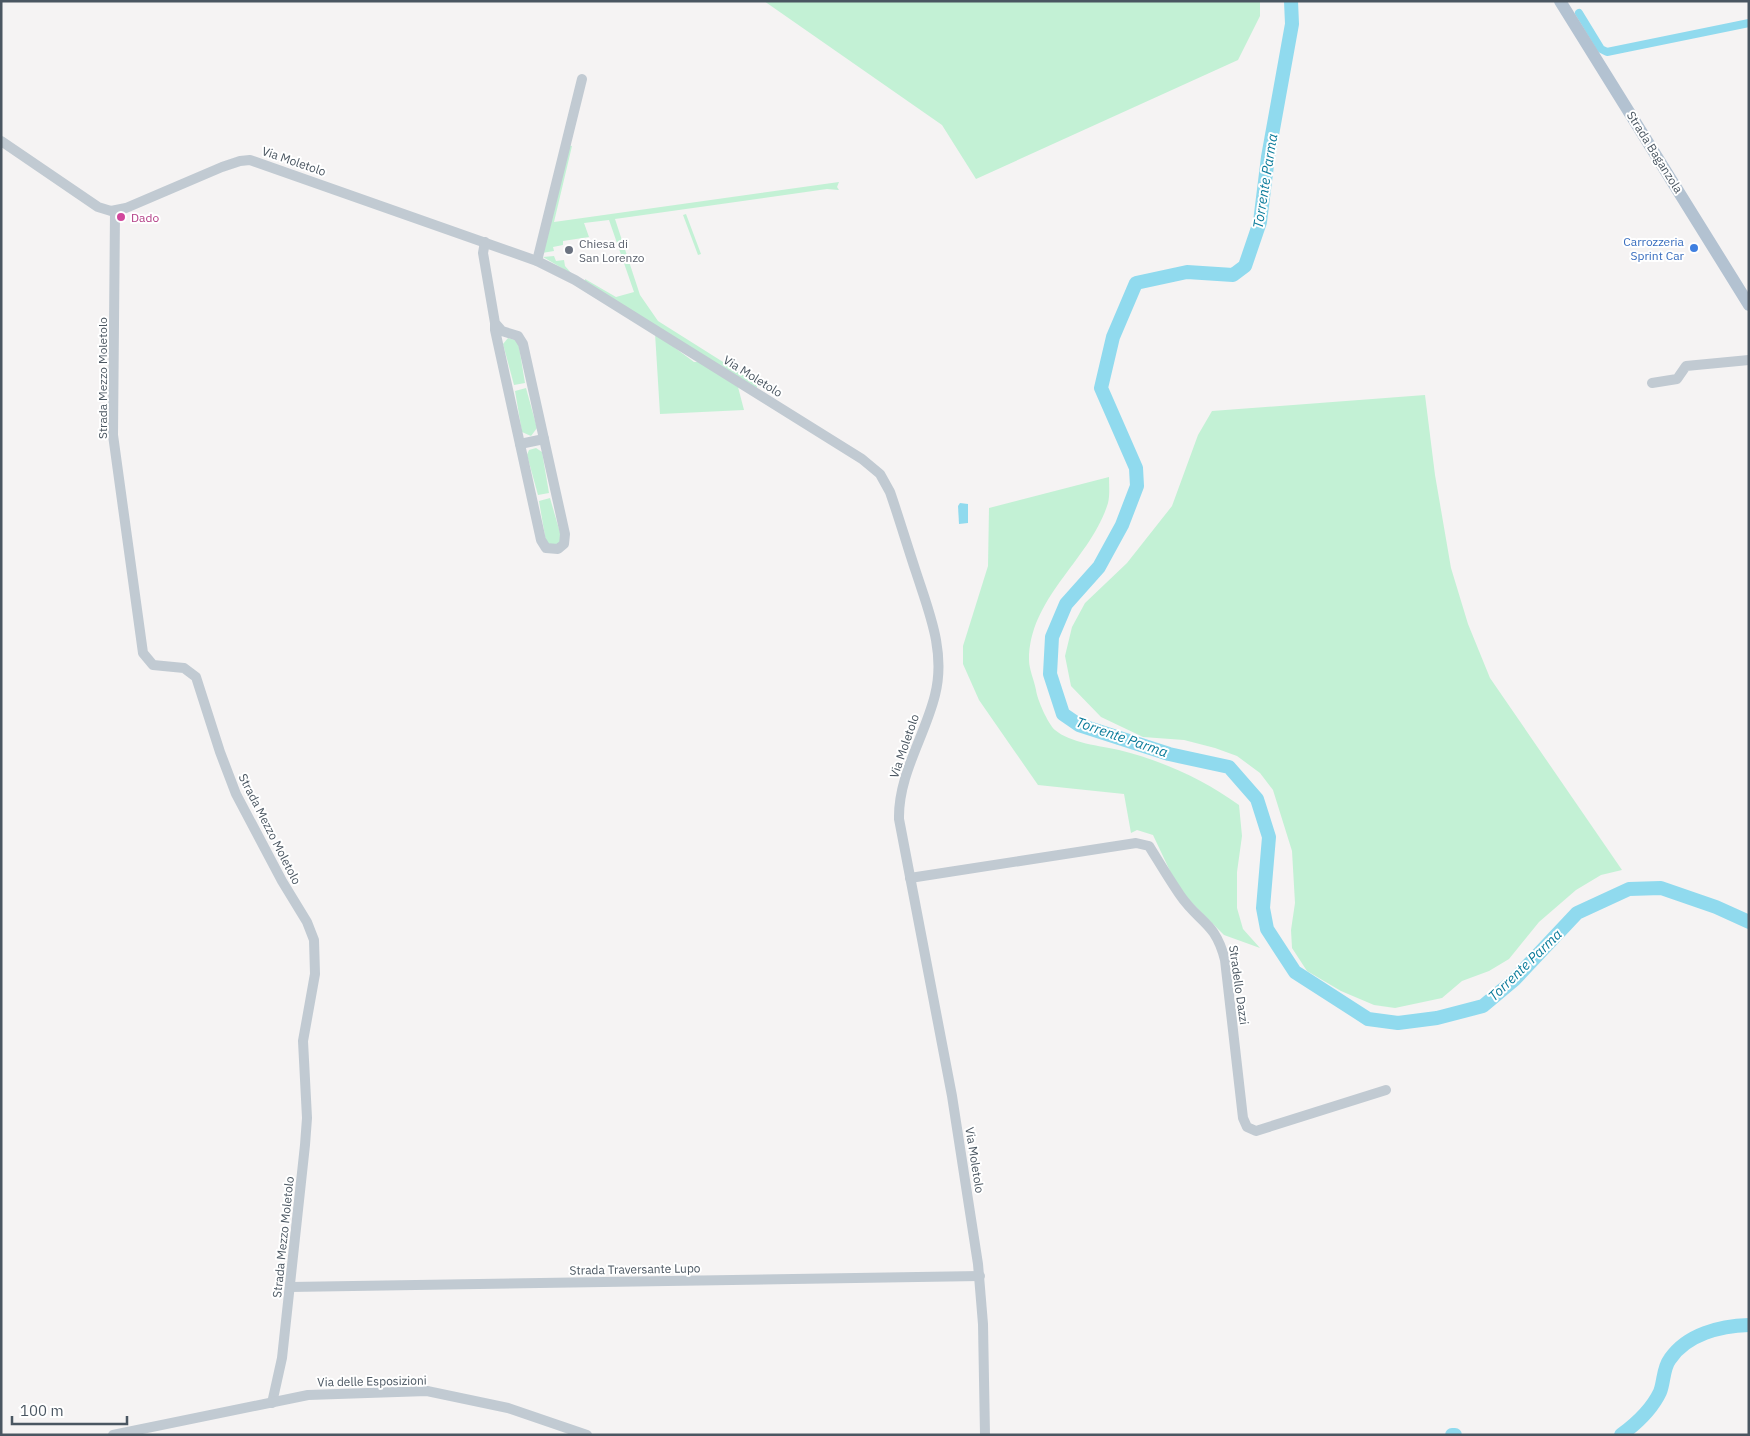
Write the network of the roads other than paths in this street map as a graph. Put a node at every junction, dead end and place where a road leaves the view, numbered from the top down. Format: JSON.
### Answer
{"nodes":[{"id":1,"x":1560,"y":1,"type":"edge"},
{"id":2,"x":582,"y":79,"type":"dead end"},
{"id":3,"x":1,"y":141,"type":"edge"},
{"id":4,"x":115,"y":212,"type":"junction"},
{"id":5,"x":485,"y":242,"type":"junction"},
{"id":6,"x":537,"y":260,"type":"junction"},
{"id":7,"x":1749,"y":305,"type":"edge"},
{"id":8,"x":495,"y":323,"type":"junction"},
{"id":9,"x":510,"y":334,"type":"junction"},
{"id":10,"x":499,"y":349,"type":"junction"},
{"id":11,"x":1749,"y":360,"type":"edge"},
{"id":12,"x":1652,"y":383,"type":"dead end"},
{"id":13,"x":544,"y":439,"type":"junction"},
{"id":14,"x":520,"y":444,"type":"junction"},
{"id":15,"x":910,"y":878,"type":"junction"},
{"id":16,"x":1386,"y":1090,"type":"dead end"},
{"id":17,"x":980,"y":1276,"type":"junction"},
{"id":18,"x":290,"y":1287,"type":"junction"},
{"id":19,"x":272,"y":1403,"type":"junction"},
{"id":20,"x":113,"y":1435,"type":"edge"},
{"id":21,"x":587,"y":1435,"type":"edge"},
{"id":22,"x":986,"y":1435,"type":"edge"}],
"edges":[{"from":1,"to":7,"type":"main road","name":"Strada Baganzola"},
{"from":2,"to":6,"type":"street"},
{"from":3,"to":4,"type":"street"},
{"from":4,"to":5,"type":"street","name":"Via Moletolo"},
{"from":4,"to":18,"type":"street","name":"Strada Mezzo Moletolo"},
{"from":5,"to":6,"type":"street","name":"Via Moletolo"},
{"from":5,"to":8,"type":"street"},
{"from":6,"to":15,"type":"street","name":"Via Moletolo"},
{"from":8,"to":9,"type":"street"},
{"from":8,"to":10,"type":"street"},
{"from":9,"to":10,"type":"street"},
{"from":9,"to":13,"type":"street"},
{"from":10,"to":14,"type":"street"},
{"from":11,"to":12,"type":"street"},
{"from":13,"to":14,"type":"street"},
{"from":13,"to":14,"type":"street"},
{"from":15,"to":16,"type":"street","name":"Stradello Dazzi"},
{"from":15,"to":17,"type":"street","name":"Via Moletolo"},
{"from":17,"to":18,"type":"street","name":"Strada Traversante Lupo"},
{"from":17,"to":22,"type":"street","name":"Via Moletolo"},
{"from":18,"to":19,"type":"street","name":"Strada Mezzo Moletolo"},
{"from":19,"to":20,"type":"street","name":"Via delle Esposizioni"},
{"from":19,"to":21,"type":"street","name":"Via delle Esposizioni"}]}
